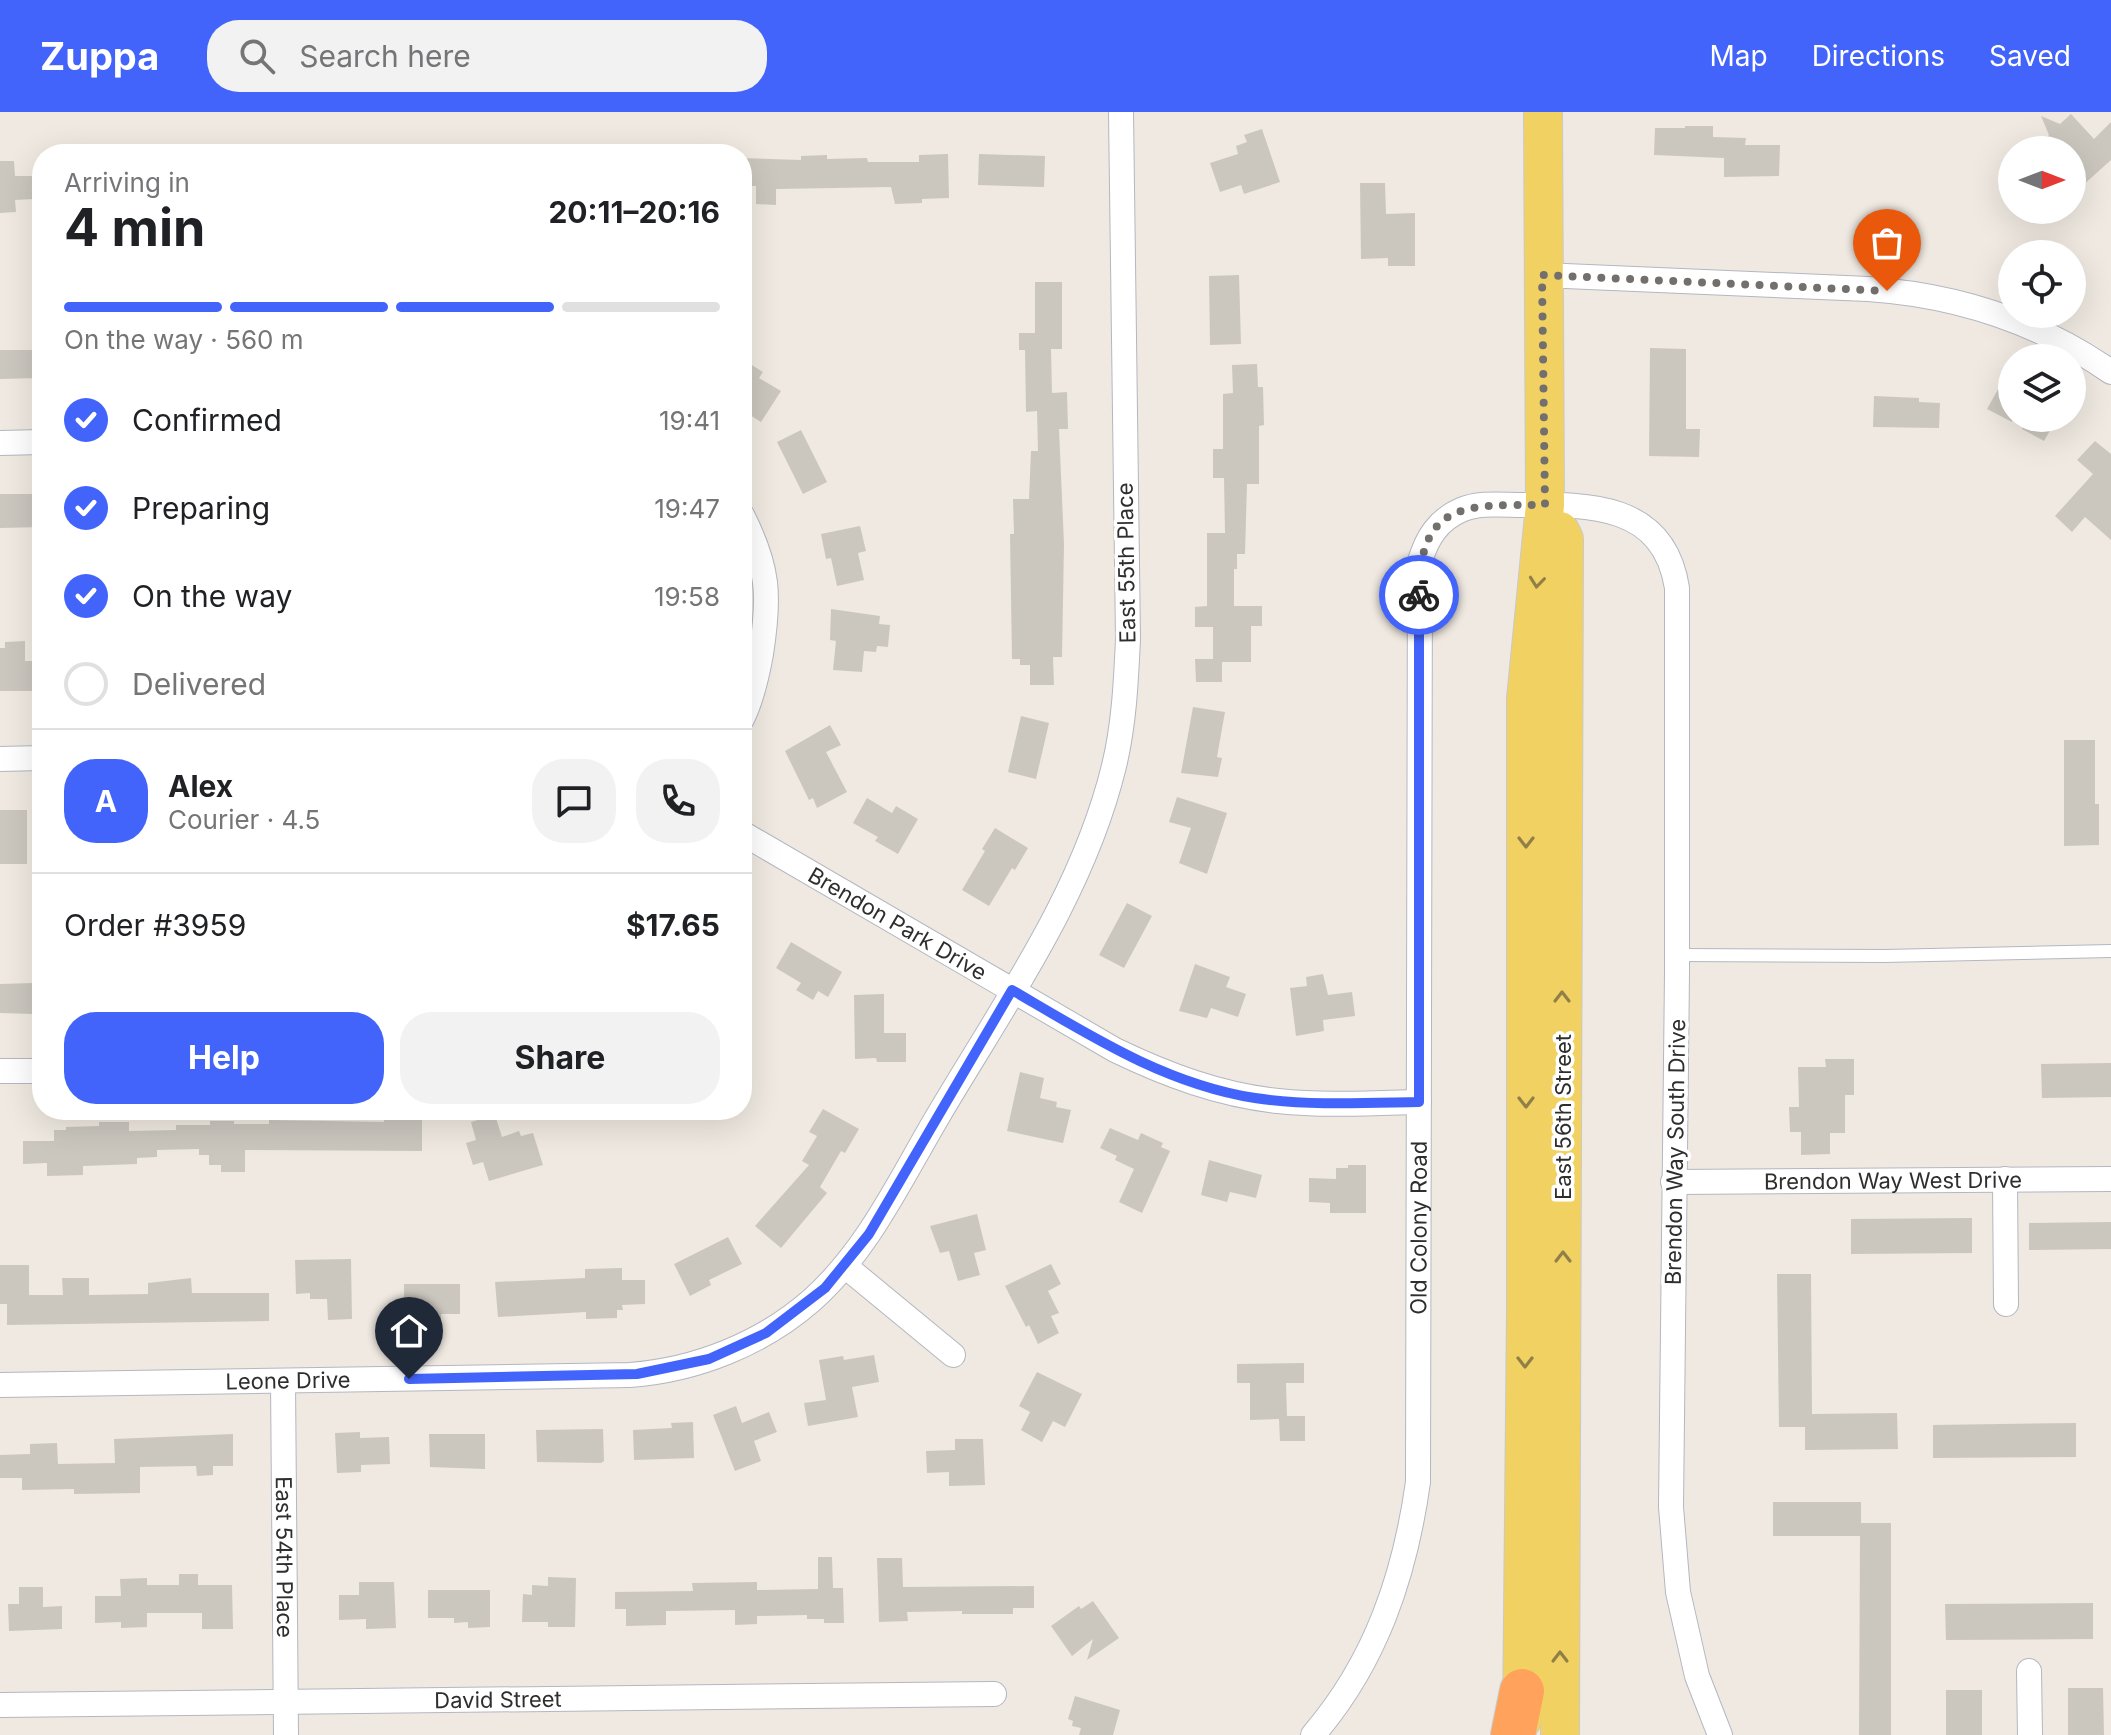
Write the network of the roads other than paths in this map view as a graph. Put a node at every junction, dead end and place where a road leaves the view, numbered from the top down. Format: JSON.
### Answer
{"nodes":[{"id":1,"x":1121,"y":112,"type":"edge"},
{"id":2,"x":1543,"y":112,"type":"edge"},
{"id":3,"x":1542,"y":275,"type":"junction"},
{"id":4,"x":2111,"y":372,"type":"edge"},
{"id":5,"x":32,"y":442,"type":"edge"},
{"id":6,"x":0,"y":443,"type":"edge"},
{"id":7,"x":1545,"y":505,"type":"junction"},
{"id":8,"x":752,"y":537,"type":"edge"},
{"id":9,"x":1669,"y":563,"type":"joint"},
{"id":10,"x":752,"y":692,"type":"edge"},
{"id":11,"x":32,"y":758,"type":"edge"},
{"id":12,"x":0,"y":759,"type":"edge"},
{"id":13,"x":752,"y":839,"type":"edge"},
{"id":14,"x":2111,"y":951,"type":"edge"},
{"id":15,"x":1677,"y":955,"type":"junction"},
{"id":16,"x":1012,"y":990,"type":"junction"},
{"id":17,"x":0,"y":1071,"type":"edge"},
{"id":18,"x":32,"y":1071,"type":"edge"},
{"id":19,"x":1419,"y":1102,"type":"junction"},
{"id":20,"x":2005,"y":1179,"type":"junction"},
{"id":21,"x":2111,"y":1179,"type":"edge"},
{"id":22,"x":1673,"y":1182,"type":"junction"},
{"id":23,"x":845,"y":1266,"type":"junction"},
{"id":24,"x":2006,"y":1304,"type":"dead end"},
{"id":25,"x":953,"y":1355,"type":"dead end"},
{"id":26,"x":283,"y":1381,"type":"junction"},
{"id":27,"x":0,"y":1385,"type":"edge"},
{"id":28,"x":2029,"y":1671,"type":"dead end"},
{"id":29,"x":1522,"y":1691,"type":"junction"},
{"id":30,"x":994,"y":1694,"type":"dead end"},
{"id":31,"x":286,"y":1702,"type":"junction"},
{"id":32,"x":0,"y":1705,"type":"edge"},
{"id":33,"x":286,"y":1735,"type":"edge"},
{"id":34,"x":1313,"y":1735,"type":"edge"},
{"id":35,"x":1513,"y":1735,"type":"edge"},
{"id":36,"x":1522,"y":1735,"type":"edge"},
{"id":37,"x":1560,"y":1735,"type":"edge"},
{"id":38,"x":1720,"y":1735,"type":"edge"},
{"id":39,"x":2030,"y":1735,"type":"edge"}],
"edges":[{"from":1,"to":16,"type":"street","name":"East 55th Place"},
{"from":2,"to":3,"type":"main road","name":"East 56th Street"},
{"from":3,"to":4,"type":"street"},
{"from":3,"to":7,"type":"main road","name":"East 56th Street"},
{"from":5,"to":6,"type":"street"},
{"from":7,"to":9,"type":"street","name":"Old Colony Road"},
{"from":7,"to":19,"type":"street","name":"Old Colony Road"},
{"from":7,"to":29,"type":"main road","name":"East 56th Street","one_way":true},
{"from":37,"to":7,"type":"main road","name":"East 56th Street","one_way":true},
{"from":8,"to":10,"type":"street"},
{"from":9,"to":15,"type":"street","name":"Brendon Way South Drive"},
{"from":11,"to":12,"type":"street"},
{"from":13,"to":16,"type":"street","name":"Brendon Park Drive"},
{"from":14,"to":15,"type":"lane"},
{"from":15,"to":22,"type":"street","name":"Brendon Way South Drive"},
{"from":16,"to":19,"type":"street","name":"Brendon Park Drive"},
{"from":16,"to":23,"type":"street","name":"Leone Drive"},
{"from":17,"to":18,"type":"street"},
{"from":19,"to":34,"type":"street","name":"Old Colony Road"},
{"from":20,"to":21,"type":"street","name":"Brendon Way West Drive"},
{"from":20,"to":22,"type":"street","name":"Brendon Way West Drive"},
{"from":20,"to":24,"type":"street"},
{"from":22,"to":38,"type":"street","name":"Brendon Way South Drive"},
{"from":23,"to":25,"type":"street"},
{"from":23,"to":26,"type":"street","name":"Leone Drive"},
{"from":26,"to":27,"type":"street","name":"Leone Drive"},
{"from":26,"to":31,"type":"street","name":"East 54th Place"},
{"from":28,"to":39,"type":"street"},
{"from":29,"to":35,"type":"highway"},
{"from":29,"to":36,"type":"main road","name":"East 56th Street"},
{"from":30,"to":31,"type":"street","name":"David Street"},
{"from":31,"to":32,"type":"street","name":"David Street"},
{"from":31,"to":33,"type":"street","name":"East 54th Place"}]}
